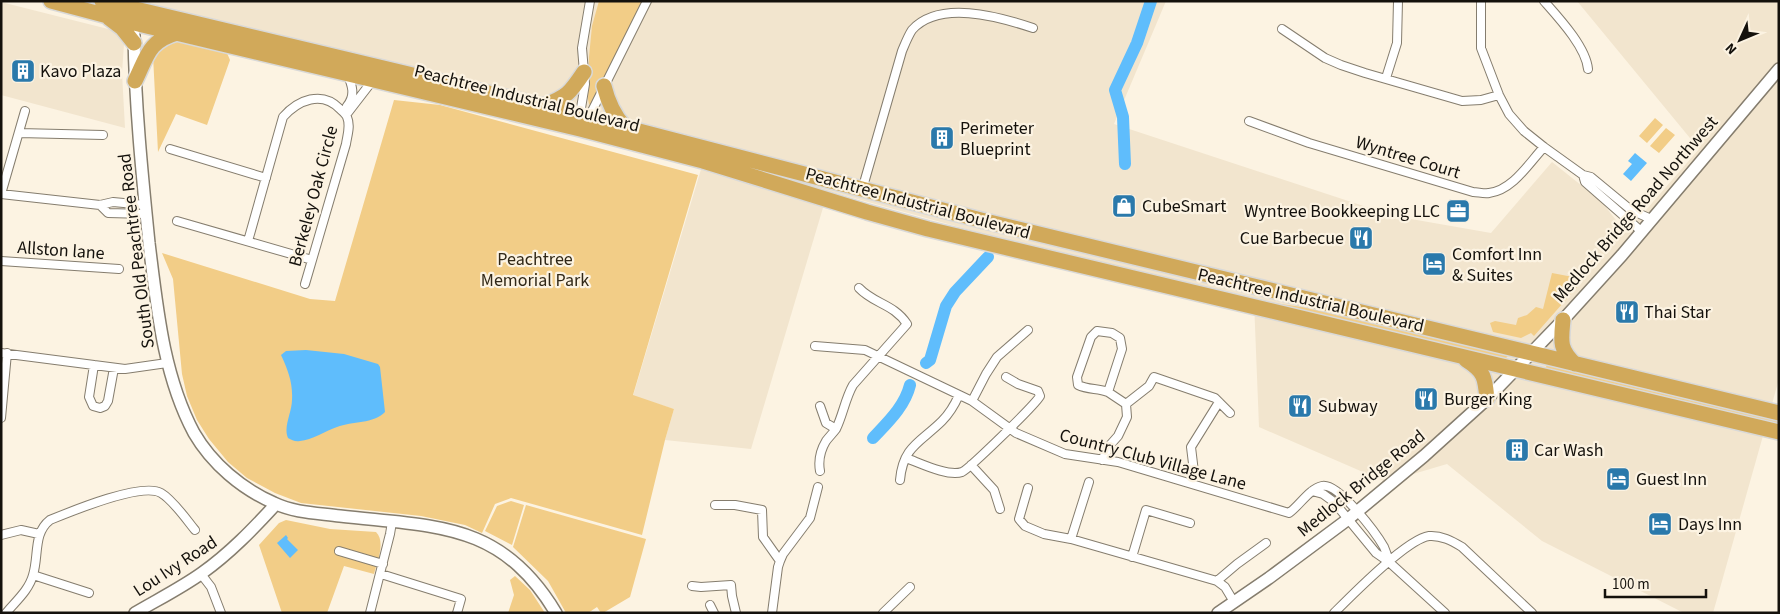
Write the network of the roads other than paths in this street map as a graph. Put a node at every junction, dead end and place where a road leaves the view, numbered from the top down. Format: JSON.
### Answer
{"nodes":[{"id":1,"x":51,"y":1,"type":"edge"},
{"id":2,"x":590,"y":1,"type":"edge"},
{"id":3,"x":647,"y":1,"type":"edge"},
{"id":4,"x":1398,"y":1,"type":"edge"},
{"id":5,"x":1482,"y":1,"type":"edge"},
{"id":6,"x":1544,"y":1,"type":"edge"},
{"id":7,"x":102,"y":8,"type":"edge"},
{"id":8,"x":137,"y":9,"type":"edge"},
{"id":9,"x":175,"y":26,"type":"junction"},
{"id":10,"x":1033,"y":28,"type":"dead end"},
{"id":11,"x":1282,"y":29,"type":"dead end"},
{"id":12,"x":134,"y":43,"type":"junction"},
{"id":13,"x":1588,"y":69,"type":"dead end"},
{"id":14,"x":1779,"y":69,"type":"edge"},
{"id":15,"x":584,"y":72,"type":"junction"},
{"id":16,"x":347,"y":73,"type":"junction"},
{"id":17,"x":1386,"y":78,"type":"junction"},
{"id":18,"x":372,"y":80,"type":"junction"},
{"id":19,"x":135,"y":81,"type":"junction"},
{"id":20,"x":604,"y":86,"type":"junction"},
{"id":21,"x":1499,"y":94,"type":"junction"},
{"id":22,"x":356,"y":96,"type":"junction"},
{"id":23,"x":543,"y":106,"type":"junction"},
{"id":24,"x":581,"y":108,"type":"dead end"},
{"id":25,"x":25,"y":110,"type":"dead end"},
{"id":26,"x":592,"y":111,"type":"dead end"},
{"id":27,"x":344,"y":113,"type":"junction"},
{"id":28,"x":1250,"y":121,"type":"dead end"},
{"id":29,"x":624,"y":126,"type":"junction"},
{"id":30,"x":19,"y":133,"type":"junction"},
{"id":31,"x":103,"y":134,"type":"dead end"},
{"id":32,"x":1544,"y":147,"type":"junction"},
{"id":33,"x":170,"y":149,"type":"dead end"},
{"id":34,"x":1582,"y":175,"type":"junction"},
{"id":35,"x":266,"y":178,"type":"junction"},
{"id":36,"x":862,"y":190,"type":"junction"},
{"id":37,"x":1,"y":194,"type":"edge"},
{"id":38,"x":116,"y":202,"type":"junction"},
{"id":39,"x":100,"y":205,"type":"junction"},
{"id":40,"x":146,"y":209,"type":"junction"},
{"id":41,"x":116,"y":214,"type":"junction"},
{"id":42,"x":1651,"y":219,"type":"junction"},
{"id":43,"x":177,"y":220,"type":"dead end"},
{"id":44,"x":1641,"y":231,"type":"junction"},
{"id":45,"x":248,"y":241,"type":"junction"},
{"id":46,"x":312,"y":260,"type":"junction"},
{"id":47,"x":1,"y":261,"type":"edge"},
{"id":48,"x":118,"y":269,"type":"dead end"},
{"id":49,"x":305,"y":284,"type":"dead end"},
{"id":50,"x":859,"y":288,"type":"dead end"},
{"id":51,"x":1563,"y":320,"type":"junction"},
{"id":52,"x":1028,"y":330,"type":"dead end"},
{"id":53,"x":815,"y":346,"type":"dead end"},
{"id":54,"x":4,"y":353,"type":"edge"},
{"id":55,"x":1531,"y":353,"type":"junction"},
{"id":56,"x":1456,"y":354,"type":"junction"},
{"id":57,"x":879,"y":357,"type":"junction"},
{"id":58,"x":167,"y":363,"type":"junction"},
{"id":59,"x":1575,"y":364,"type":"junction"},
{"id":60,"x":94,"y":365,"type":"junction"},
{"id":61,"x":114,"y":368,"type":"junction"},
{"id":62,"x":1516,"y":369,"type":"junction"},
{"id":63,"x":1006,"y":377,"type":"dead end"},
{"id":64,"x":1108,"y":392,"type":"junction"},
{"id":65,"x":959,"y":395,"type":"junction"},
{"id":66,"x":1487,"y":399,"type":"junction"},
{"id":67,"x":972,"y":401,"type":"junction"},
{"id":68,"x":1219,"y":402,"type":"junction"},
{"id":69,"x":1126,"y":404,"type":"junction"},
{"id":70,"x":820,"y":406,"type":"dead end"},
{"id":71,"x":1230,"y":413,"type":"dead end"},
{"id":72,"x":1779,"y":413,"type":"edge"},
{"id":73,"x":1,"y":418,"type":"edge"},
{"id":74,"x":836,"y":429,"type":"junction"},
{"id":75,"x":1010,"y":429,"type":"junction"},
{"id":76,"x":1779,"y":432,"type":"edge"},
{"id":77,"x":906,"y":458,"type":"junction"},
{"id":78,"x":1102,"y":460,"type":"junction"},
{"id":79,"x":971,"y":465,"type":"junction"},
{"id":80,"x":820,"y":471,"type":"dead end"},
{"id":81,"x":900,"y":480,"type":"dead end"},
{"id":82,"x":1090,"y":482,"type":"dead end"},
{"id":83,"x":1192,"y":484,"type":"junction"},
{"id":84,"x":818,"y":487,"type":"dead end"},
{"id":85,"x":1028,"y":488,"type":"dead end"},
{"id":86,"x":1312,"y":491,"type":"junction"},
{"id":87,"x":276,"y":504,"type":"junction"},
{"id":88,"x":715,"y":505,"type":"dead end"},
{"id":89,"x":1000,"y":508,"type":"dead end"},
{"id":90,"x":1357,"y":512,"type":"junction"},
{"id":91,"x":1347,"y":520,"type":"junction"},
{"id":92,"x":392,"y":522,"type":"junction"},
{"id":93,"x":1190,"y":523,"type":"dead end"},
{"id":94,"x":195,"y":530,"type":"dead end"},
{"id":95,"x":39,"y":534,"type":"junction"},
{"id":96,"x":1,"y":535,"type":"edge"},
{"id":97,"x":1071,"y":539,"type":"junction"},
{"id":98,"x":1266,"y":543,"type":"dead end"},
{"id":99,"x":339,"y":552,"type":"dead end"},
{"id":100,"x":1132,"y":557,"type":"junction"},
{"id":101,"x":780,"y":562,"type":"junction"},
{"id":102,"x":1389,"y":562,"type":"junction"},
{"id":103,"x":383,"y":564,"type":"junction"},
{"id":104,"x":202,"y":574,"type":"junction"},
{"id":105,"x":381,"y":574,"type":"junction"},
{"id":106,"x":33,"y":576,"type":"junction"},
{"id":107,"x":1217,"y":581,"type":"junction"},
{"id":108,"x":692,"y":586,"type":"dead end"},
{"id":109,"x":910,"y":587,"type":"dead end"},
{"id":110,"x":89,"y":593,"type":"dead end"},
{"id":111,"x":1234,"y":602,"type":"junction"},
{"id":112,"x":6,"y":613,"type":"edge"},
{"id":113,"x":135,"y":613,"type":"edge"},
{"id":114,"x":220,"y":613,"type":"edge"},
{"id":115,"x":370,"y":613,"type":"edge"},
{"id":116,"x":457,"y":613,"type":"edge"},
{"id":117,"x":556,"y":613,"type":"edge"},
{"id":118,"x":736,"y":613,"type":"edge"},
{"id":119,"x":772,"y":613,"type":"edge"},
{"id":120,"x":883,"y":613,"type":"edge"},
{"id":121,"x":1218,"y":613,"type":"edge"},
{"id":122,"x":1334,"y":613,"type":"edge"},
{"id":123,"x":1445,"y":613,"type":"edge"},
{"id":124,"x":1532,"y":613,"type":"edge"}],
"edges":[{"from":1,"to":7,"type":"highway","name":"Peachtree Industrial Boulevard"},
{"from":2,"to":15,"type":"street"},
{"from":3,"to":20,"type":"street"},
{"from":4,"to":17,"type":"street"},
{"from":5,"to":21,"type":"street"},
{"from":6,"to":13,"type":"street"},
{"from":7,"to":8,"type":"highway","name":"Peachtree Industrial Boulevard"},
{"from":7,"to":12,"type":"highway"},
{"from":8,"to":9,"type":"highway","name":"Peachtree Industrial Boulevard"},
{"from":8,"to":9,"type":"highway"},
{"from":8,"to":12,"type":"street","name":"South Old Peachtree Road"},
{"from":9,"to":16,"type":"highway","name":"Peachtree Industrial Boulevard"},
{"from":9,"to":19,"type":"highway"},
{"from":9,"to":23,"type":"highway","name":"Peachtree Industrial Boulevard"},
{"from":10,"to":36,"type":"street"},
{"from":11,"to":17,"type":"street"},
{"from":12,"to":19,"type":"street","name":"South Old Peachtree Road"},
{"from":14,"to":42,"type":"street","name":"Medlock Bridge Road Northwest"},
{"from":15,"to":23,"type":"highway"},
{"from":15,"to":24,"type":"street"},
{"from":16,"to":18,"type":"highway","name":"Peachtree Industrial Boulevard"},
{"from":16,"to":22,"type":"street"},
{"from":17,"to":21,"type":"street"},
{"from":18,"to":22,"type":"street","name":"Berkeley Oak Circle"},
{"from":18,"to":56,"type":"highway","name":"Peachtree Industrial Boulevard"},
{"from":19,"to":40,"type":"street","name":"South Old Peachtree Road"},
{"from":20,"to":26,"type":"street"},
{"from":20,"to":29,"type":"highway"},
{"from":21,"to":32,"type":"street"},
{"from":22,"to":27,"type":"street","name":"Berkeley Oak Circle"},
{"from":23,"to":29,"type":"highway","name":"Peachtree Industrial Boulevard"},
{"from":25,"to":30,"type":"street"},
{"from":27,"to":35,"type":"street","name":"Berkeley Oak Circle"},
{"from":27,"to":46,"type":"street","name":"Berkeley Oak Circle"},
{"from":28,"to":32,"type":"street","name":"Wyntree Court"},
{"from":29,"to":36,"type":"highway","name":"Peachtree Industrial Boulevard"},
{"from":30,"to":31,"type":"street"},
{"from":30,"to":37,"type":"street"},
{"from":32,"to":34,"type":"street"},
{"from":33,"to":35,"type":"street"},
{"from":34,"to":42,"type":"street"},
{"from":34,"to":44,"type":"street"},
{"from":35,"to":45,"type":"street","name":"Berkeley Oak Circle"},
{"from":36,"to":55,"type":"highway","name":"Peachtree Industrial Boulevard"},
{"from":37,"to":39,"type":"street"},
{"from":38,"to":39,"type":"street"},
{"from":38,"to":40,"type":"street"},
{"from":38,"to":41,"type":"street"},
{"from":39,"to":41,"type":"street"},
{"from":40,"to":41,"type":"street"},
{"from":40,"to":58,"type":"street","name":"South Old Peachtree Road"},
{"from":42,"to":44,"type":"street","name":"Medlock Bridge Road Northwest"},
{"from":43,"to":45,"type":"street"},
{"from":44,"to":51,"type":"street","name":"Medlock Bridge Road Northwest"},
{"from":45,"to":46,"type":"street"},
{"from":46,"to":49,"type":"street","name":"Berkeley Oak Circle"},
{"from":47,"to":48,"type":"street","name":"Allston lane"},
{"from":50,"to":57,"type":"street"},
{"from":51,"to":55,"type":"street","name":"Medlock Bridge Road Northwest"},
{"from":51,"to":59,"type":"highway"},
{"from":52,"to":67,"type":"street"},
{"from":53,"to":57,"type":"street","name":"Country Club Village Lane"},
{"from":54,"to":60,"type":"street"},
{"from":54,"to":73,"type":"street"},
{"from":55,"to":59,"type":"highway","name":"Peachtree Industrial Boulevard"},
{"from":55,"to":62,"type":"street","name":"Medlock Bridge Road Northwest"},
{"from":56,"to":62,"type":"highway","name":"Peachtree Industrial Boulevard"},
{"from":56,"to":66,"type":"highway"},
{"from":57,"to":65,"type":"street","name":"Country Club Village Lane"},
{"from":57,"to":74,"type":"street"},
{"from":58,"to":61,"type":"street"},
{"from":58,"to":87,"type":"street","name":"South Old Peachtree Road"},
{"from":59,"to":72,"type":"highway","name":"Peachtree Industrial Boulevard"},
{"from":60,"to":61,"type":"street"},
{"from":60,"to":61,"type":"street"},
{"from":62,"to":66,"type":"street","name":"Medlock Bridge Road"},
{"from":62,"to":76,"type":"highway","name":"Peachtree Industrial Boulevard"},
{"from":63,"to":75,"type":"street"},
{"from":64,"to":64,"type":"street"},
{"from":64,"to":69,"type":"street"},
{"from":65,"to":67,"type":"street","name":"Country Club Village Lane"},
{"from":65,"to":77,"type":"street"},
{"from":66,"to":90,"type":"street","name":"Medlock Bridge Road"},
{"from":67,"to":75,"type":"street","name":"Country Club Village Lane"},
{"from":68,"to":69,"type":"street"},
{"from":68,"to":71,"type":"street"},
{"from":68,"to":83,"type":"street"},
{"from":69,"to":78,"type":"street"},
{"from":70,"to":74,"type":"street"},
{"from":74,"to":80,"type":"street"},
{"from":75,"to":78,"type":"street","name":"Country Club Village Lane"},
{"from":75,"to":79,"type":"street"},
{"from":77,"to":79,"type":"street"},
{"from":77,"to":81,"type":"street"},
{"from":78,"to":83,"type":"street","name":"Country Club Village Lane"},
{"from":79,"to":89,"type":"street"},
{"from":82,"to":97,"type":"street"},
{"from":83,"to":86,"type":"street","name":"Country Club Village Lane"},
{"from":84,"to":101,"type":"street"},
{"from":85,"to":97,"type":"street"},
{"from":86,"to":90,"type":"street"},
{"from":86,"to":91,"type":"street"},
{"from":87,"to":92,"type":"street","name":"South Old Peachtree Road"},
{"from":87,"to":104,"type":"street","name":"Lou Ivy Road"},
{"from":88,"to":101,"type":"street"},
{"from":90,"to":91,"type":"street","name":"Medlock Bridge Road"},
{"from":90,"to":102,"type":"street"},
{"from":91,"to":102,"type":"street"},
{"from":91,"to":111,"type":"street","name":"Medlock Bridge Road"},
{"from":92,"to":103,"type":"street"},
{"from":92,"to":117,"type":"street","name":"South Old Peachtree Road"},
{"from":93,"to":100,"type":"street"},
{"from":94,"to":95,"type":"street"},
{"from":95,"to":96,"type":"street"},
{"from":95,"to":106,"type":"street"},
{"from":97,"to":100,"type":"street"},
{"from":98,"to":107,"type":"street"},
{"from":99,"to":103,"type":"street"},
{"from":100,"to":107,"type":"street"},
{"from":101,"to":119,"type":"street"},
{"from":102,"to":122,"type":"street"},
{"from":102,"to":123,"type":"street"},
{"from":102,"to":124,"type":"street"},
{"from":103,"to":105,"type":"street"},
{"from":104,"to":113,"type":"street","name":"Lou Ivy Road"},
{"from":104,"to":114,"type":"street"},
{"from":105,"to":115,"type":"street"},
{"from":105,"to":116,"type":"street"},
{"from":106,"to":110,"type":"street"},
{"from":106,"to":112,"type":"street"},
{"from":107,"to":111,"type":"street"},
{"from":108,"to":118,"type":"street"},
{"from":109,"to":120,"type":"street"},
{"from":111,"to":121,"type":"street","name":"Medlock Bridge Road"}]}
